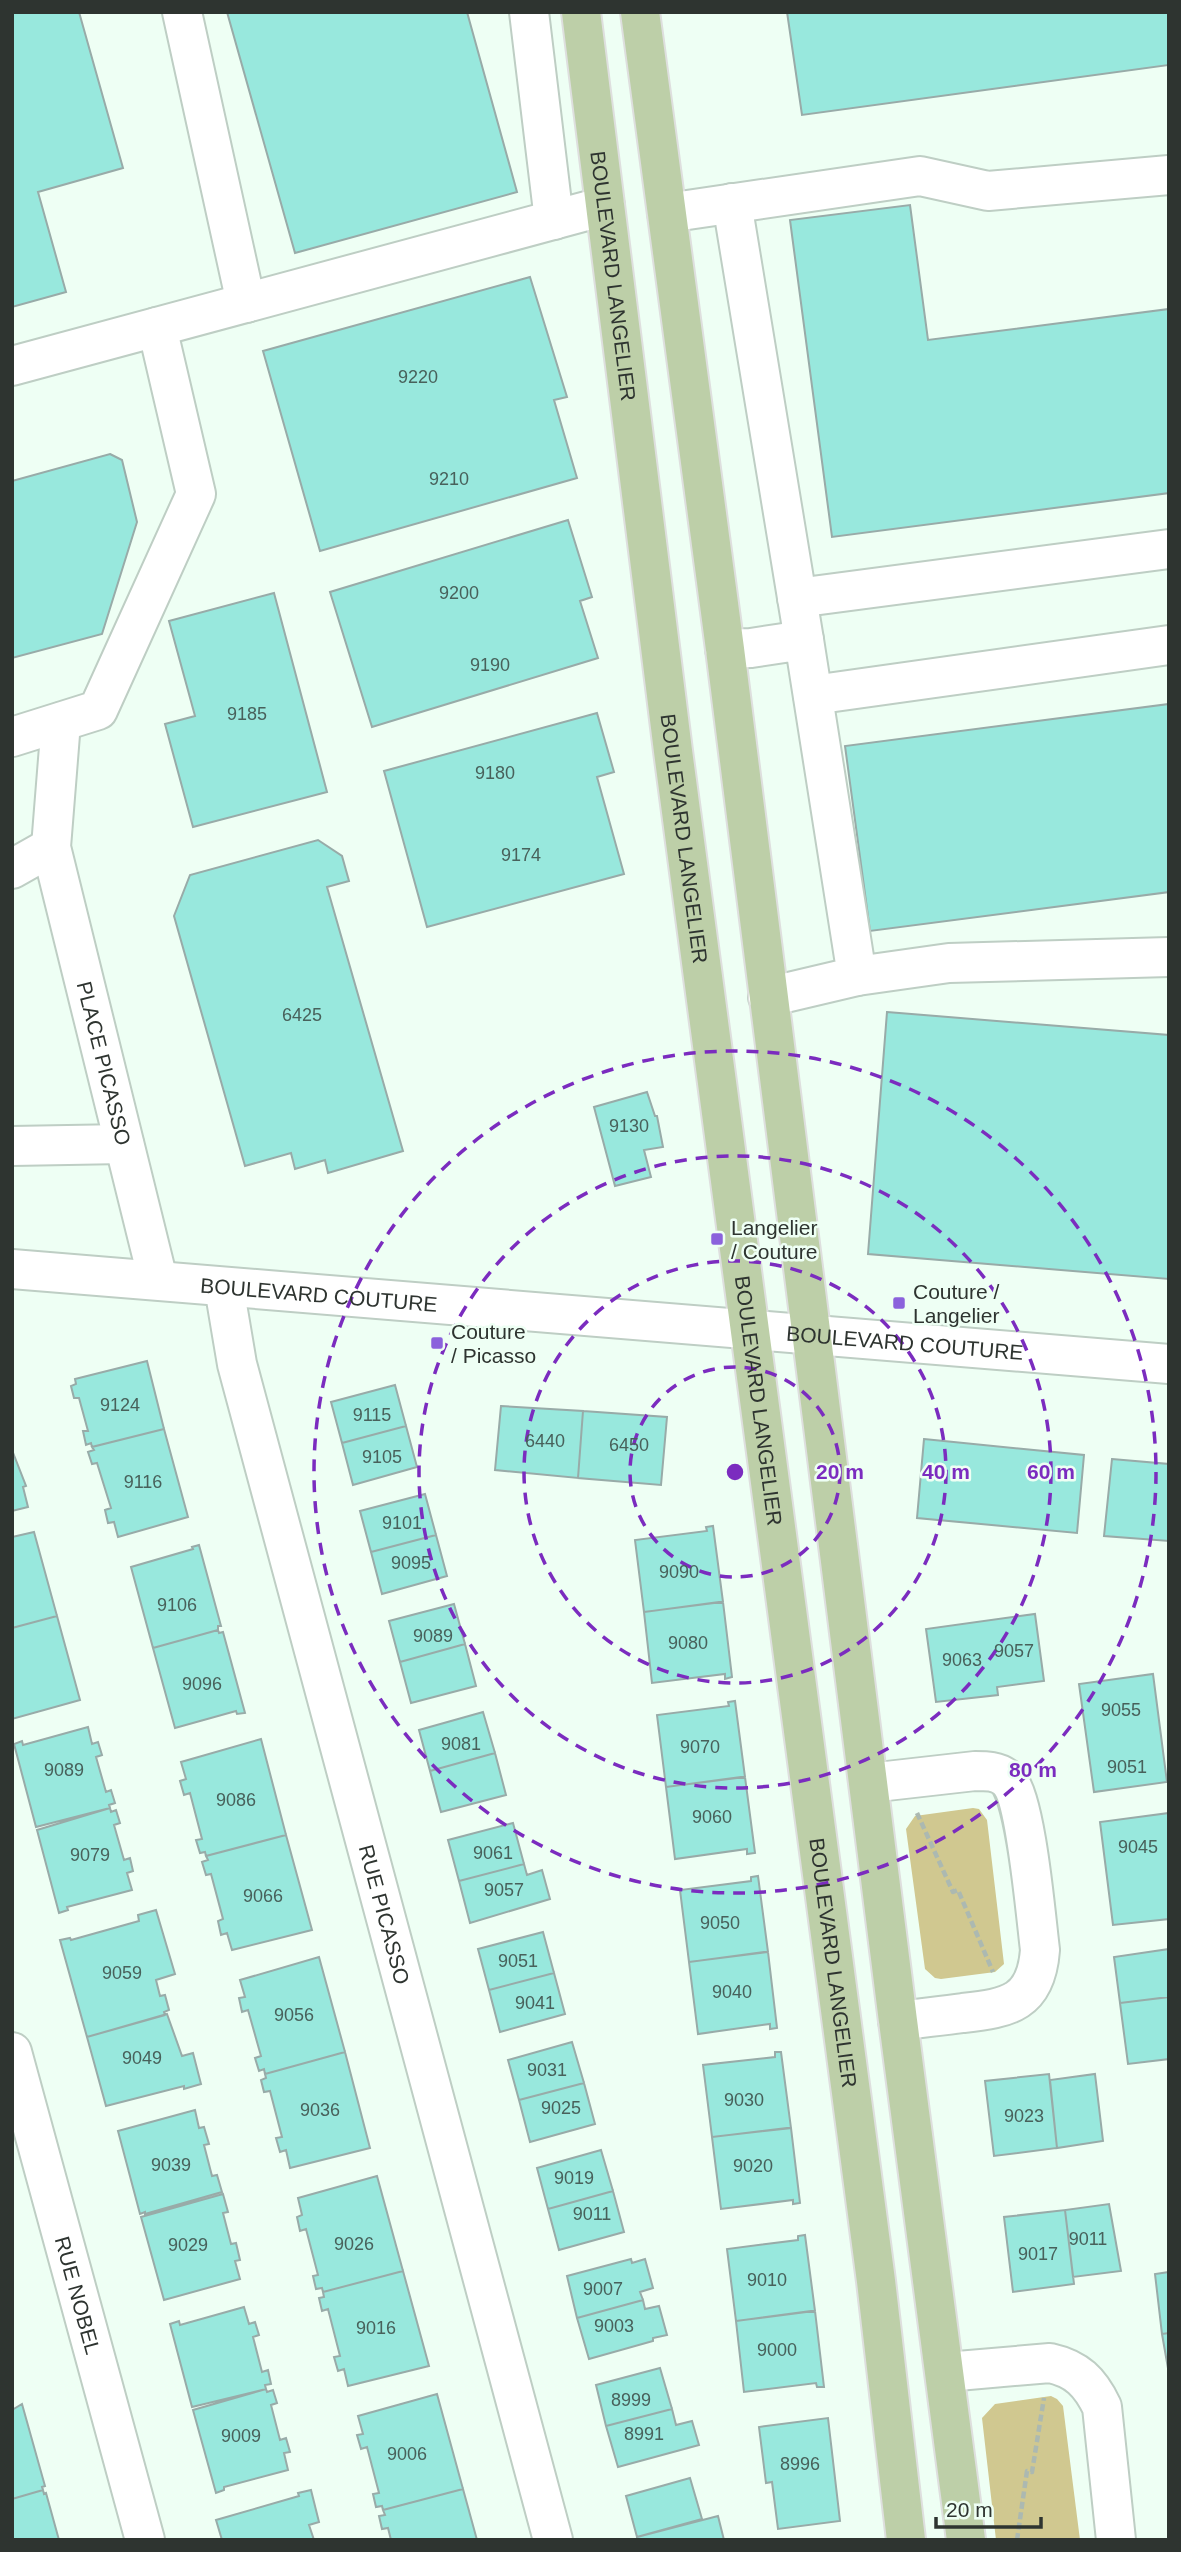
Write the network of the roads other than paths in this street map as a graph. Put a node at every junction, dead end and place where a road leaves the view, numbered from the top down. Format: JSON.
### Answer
{"nodes":[{"id":1,"x":182,"y":12,"type":"edge"},
{"id":2,"x":529,"y":12,"type":"edge"},
{"id":3,"x":581,"y":12,"type":"edge"},
{"id":4,"x":640,"y":12,"type":"edge"},
{"id":5,"x":1169,"y":175,"type":"edge"},
{"id":6,"x":732,"y":202,"type":"junction"},
{"id":7,"x":605,"y":206,"type":"junction"},
{"id":8,"x":667,"y":213,"type":"junction"},
{"id":9,"x":554,"y":220,"type":"junction"},
{"id":10,"x":246,"y":303,"type":"junction"},
{"id":11,"x":157,"y":327,"type":"junction"},
{"id":12,"x":12,"y":366,"type":"edge"},
{"id":13,"x":1169,"y":549,"type":"edge"},
{"id":14,"x":797,"y":598,"type":"junction"},
{"id":15,"x":804,"y":640,"type":"junction"},
{"id":16,"x":1169,"y":645,"type":"edge"},
{"id":17,"x":725,"y":649,"type":"junction"},
{"id":18,"x":813,"y":695,"type":"junction"},
{"id":19,"x":61,"y":722,"type":"junction"},
{"id":20,"x":12,"y":737,"type":"edge"},
{"id":21,"x":51,"y":848,"type":"junction"},
{"id":22,"x":12,"y":869,"type":"edge"},
{"id":23,"x":1169,"y":957,"type":"edge"},
{"id":24,"x":857,"y":976,"type":"junction"},
{"id":25,"x":768,"y":997,"type":"junction"},
{"id":26,"x":124,"y":1144,"type":"junction"},
{"id":27,"x":12,"y":1146,"type":"edge"},
{"id":28,"x":12,"y":1269,"type":"edge"},
{"id":29,"x":158,"y":1280,"type":"junction"},
{"id":30,"x":224,"y":1287,"type":"junction"},
{"id":31,"x":751,"y":1330,"type":"junction"},
{"id":32,"x":811,"y":1335,"type":"junction"},
{"id":33,"x":1169,"y":1364,"type":"edge"},
{"id":34,"x":869,"y":1783,"type":"junction"},
{"id":35,"x":898,"y":2021,"type":"junction"},
{"id":36,"x":12,"y":2052,"type":"edge"},
{"id":37,"x":946,"y":2372,"type":"junction"},
{"id":38,"x":145,"y":2540,"type":"edge"},
{"id":39,"x":553,"y":2540,"type":"edge"},
{"id":40,"x":906,"y":2540,"type":"edge"},
{"id":41,"x":967,"y":2540,"type":"edge"},
{"id":42,"x":1116,"y":2540,"type":"edge"}],
"edges":[{"from":1,"to":10,"type":"street"},
{"from":2,"to":9,"type":"street"},
{"from":3,"to":7,"type":"main road","name":"BOULEVARD LANGELIER"},
{"from":4,"to":8,"type":"main road"},
{"from":5,"to":6,"type":"street"},
{"from":6,"to":8,"type":"street"},
{"from":6,"to":14,"type":"street"},
{"from":7,"to":9,"type":"street"},
{"from":7,"to":31,"type":"main road","name":"BOULEVARD LANGELIER"},
{"from":8,"to":17,"type":"main road"},
{"from":9,"to":10,"type":"street"},
{"from":10,"to":11,"type":"street"},
{"from":11,"to":12,"type":"street"},
{"from":11,"to":19,"type":"street"},
{"from":13,"to":14,"type":"street"},
{"from":14,"to":15,"type":"street"},
{"from":15,"to":17,"type":"street"},
{"from":15,"to":18,"type":"street"},
{"from":16,"to":18,"type":"street"},
{"from":17,"to":25,"type":"main road"},
{"from":18,"to":24,"type":"street"},
{"from":19,"to":20,"type":"street"},
{"from":19,"to":21,"type":"street","name":"PLACE PICASSO"},
{"from":21,"to":22,"type":"street"},
{"from":21,"to":26,"type":"street","name":"PLACE PICASSO"},
{"from":23,"to":24,"type":"street"},
{"from":24,"to":25,"type":"street"},
{"from":25,"to":32,"type":"main road"},
{"from":26,"to":27,"type":"street"},
{"from":26,"to":29,"type":"street","name":"PLACE PICASSO"},
{"from":28,"to":29,"type":"street","name":"BOULEVARD COUTURE"},
{"from":29,"to":30,"type":"street","name":"BOULEVARD COUTURE"},
{"from":30,"to":31,"type":"street","name":"BOULEVARD COUTURE"},
{"from":30,"to":39,"type":"street","name":"RUE PICASSO"},
{"from":31,"to":32,"type":"street","name":"BOULEVARD COUTURE"},
{"from":31,"to":40,"type":"main road","name":"BOULEVARD LANGELIER"},
{"from":32,"to":33,"type":"street","name":"BOULEVARD COUTURE"},
{"from":32,"to":34,"type":"main road"},
{"from":34,"to":35,"type":"main road"},
{"from":34,"to":35,"type":"street"},
{"from":35,"to":37,"type":"main road"},
{"from":36,"to":38,"type":"street","name":"RUE NOBEL"},
{"from":37,"to":41,"type":"main road"},
{"from":37,"to":42,"type":"street"}]}
